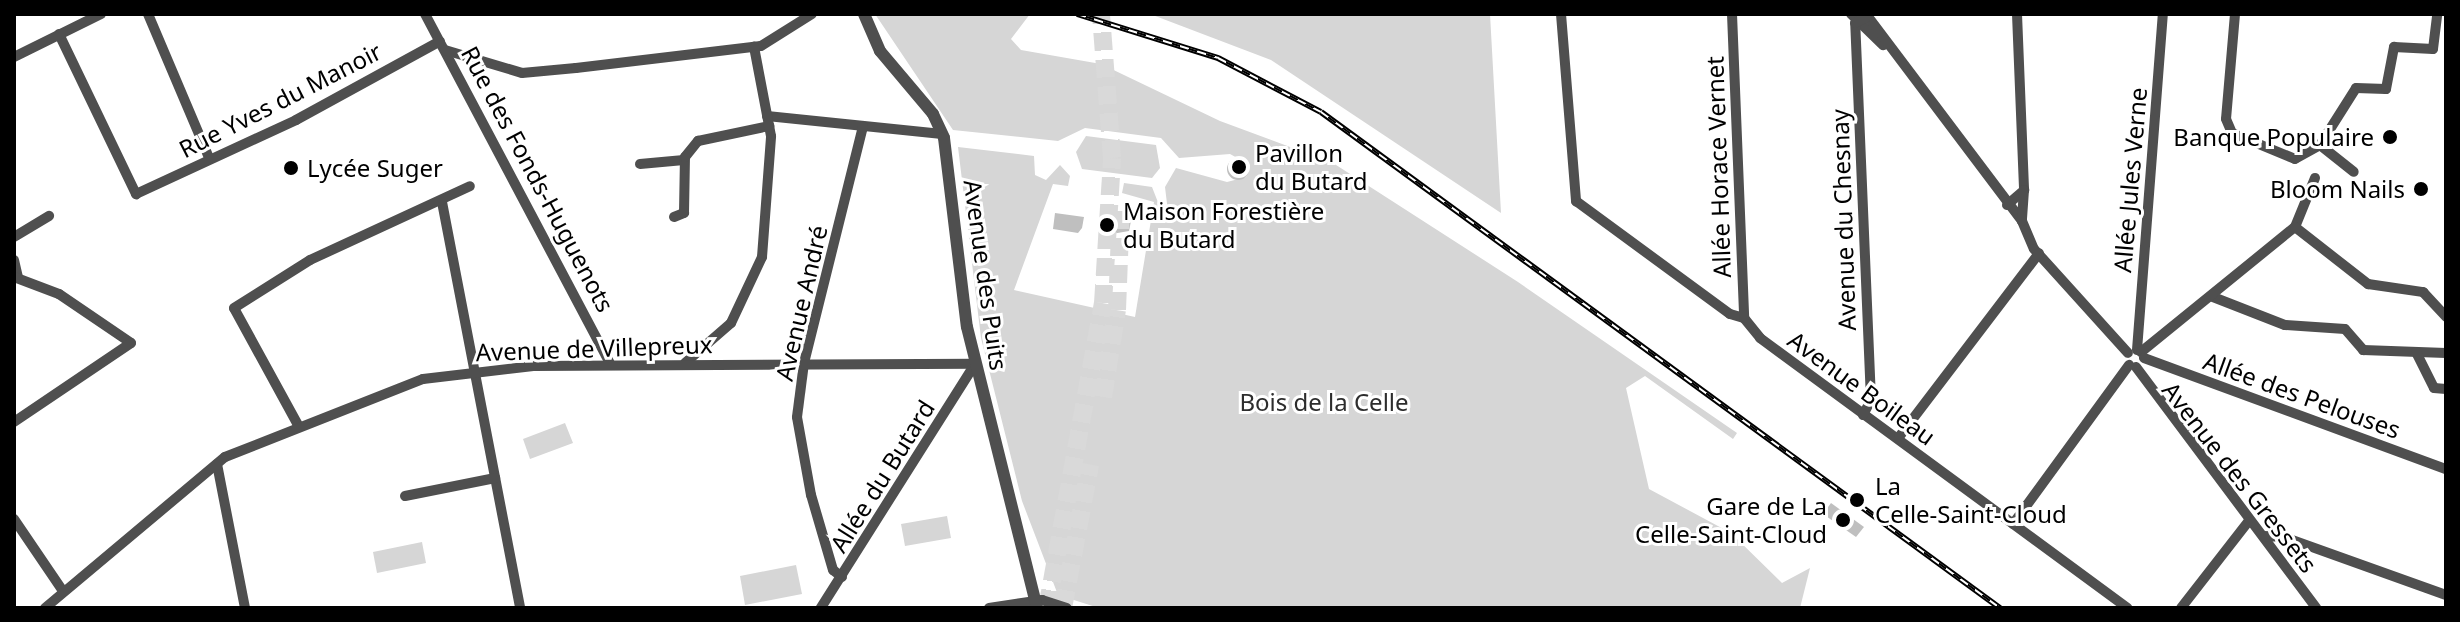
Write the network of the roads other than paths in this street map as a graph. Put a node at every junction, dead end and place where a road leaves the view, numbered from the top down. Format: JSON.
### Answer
{"nodes":[{"id":1,"x":101,"y":14,"type":"edge"},
{"id":2,"x":148,"y":14,"type":"edge"},
{"id":3,"x":425,"y":14,"type":"edge"},
{"id":4,"x":812,"y":14,"type":"edge"},
{"id":5,"x":864,"y":14,"type":"edge"},
{"id":6,"x":1561,"y":14,"type":"edge"},
{"id":7,"x":1732,"y":14,"type":"edge"},
{"id":8,"x":2017,"y":14,"type":"edge"},
{"id":9,"x":2163,"y":14,"type":"edge"},
{"id":10,"x":2235,"y":14,"type":"edge"},
{"id":11,"x":2437,"y":14,"type":"edge"},
{"id":12,"x":1866,"y":16,"type":"edge"},
{"id":13,"x":1853,"y":18,"type":"edge"},
{"id":14,"x":59,"y":34,"type":"junction"},
{"id":15,"x":443,"y":46,"type":"junction"},
{"id":16,"x":754,"y":47,"type":"junction"},
{"id":17,"x":1888,"y":48,"type":"junction"},
{"id":18,"x":14,"y":57,"type":"edge"},
{"id":19,"x":768,"y":121,"type":"junction"},
{"id":20,"x":863,"y":126,"type":"junction"},
{"id":21,"x":942,"y":134,"type":"junction"},
{"id":22,"x":2320,"y":145,"type":"junction"},
{"id":23,"x":209,"y":158,"type":"junction"},
{"id":24,"x":684,"y":160,"type":"junction"},
{"id":25,"x":640,"y":164,"type":"dead end"},
{"id":26,"x":2354,"y":172,"type":"dead end"},
{"id":27,"x":2315,"y":178,"type":"dead end"},
{"id":28,"x":470,"y":186,"type":"dead end"},
{"id":29,"x":2024,"y":190,"type":"junction"},
{"id":30,"x":442,"y":202,"type":"junction"},
{"id":31,"x":2007,"y":205,"type":"junction"},
{"id":32,"x":49,"y":216,"type":"dead end"},
{"id":33,"x":674,"y":217,"type":"dead end"},
{"id":34,"x":2022,"y":221,"type":"junction"},
{"id":35,"x":2295,"y":227,"type":"junction"},
{"id":36,"x":14,"y":237,"type":"edge"},
{"id":37,"x":2039,"y":253,"type":"junction"},
{"id":38,"x":14,"y":260,"type":"edge"},
{"id":39,"x":16,"y":277,"type":"edge"},
{"id":40,"x":2213,"y":297,"type":"junction"},
{"id":41,"x":2446,"y":317,"type":"edge"},
{"id":42,"x":1744,"y":318,"type":"junction"},
{"id":43,"x":2416,"y":352,"type":"junction"},
{"id":44,"x":2446,"y":353,"type":"edge"},
{"id":45,"x":2136,"y":357,"type":"junction"},
{"id":46,"x":685,"y":363,"type":"junction"},
{"id":47,"x":804,"y":363,"type":"junction"},
{"id":48,"x":610,"y":364,"type":"junction"},
{"id":49,"x":975,"y":364,"type":"junction"},
{"id":50,"x":474,"y":371,"type":"junction"},
{"id":51,"x":2446,"y":389,"type":"edge"},
{"id":52,"x":1863,"y":415,"type":"junction"},
{"id":53,"x":14,"y":422,"type":"edge"},
{"id":54,"x":298,"y":425,"type":"junction"},
{"id":55,"x":1899,"y":437,"type":"junction"},
{"id":56,"x":217,"y":464,"type":"junction"},
{"id":57,"x":2446,"y":469,"type":"edge"},
{"id":58,"x":495,"y":478,"type":"junction"},
{"id":59,"x":405,"y":496,"type":"dead end"},
{"id":60,"x":14,"y":519,"type":"edge"},
{"id":61,"x":2248,"y":522,"type":"junction"},
{"id":62,"x":2013,"y":524,"type":"junction"},
{"id":63,"x":2264,"y":536,"type":"junction"},
{"id":64,"x":842,"y":577,"type":"junction"},
{"id":65,"x":63,"y":591,"type":"junction"},
{"id":66,"x":2446,"y":595,"type":"edge"},
{"id":67,"x":1036,"y":604,"type":"edge"},
{"id":68,"x":45,"y":608,"type":"edge"},
{"id":69,"x":245,"y":608,"type":"edge"},
{"id":70,"x":520,"y":608,"type":"edge"},
{"id":71,"x":821,"y":608,"type":"edge"},
{"id":72,"x":989,"y":608,"type":"edge"},
{"id":73,"x":1067,"y":608,"type":"edge"},
{"id":74,"x":2127,"y":608,"type":"edge"},
{"id":75,"x":2181,"y":608,"type":"edge"},
{"id":76,"x":2316,"y":608,"type":"edge"}],
"edges":[{"from":1,"to":14,"type":"street"},
{"from":2,"to":23,"type":"street"},
{"from":3,"to":15,"type":"street","name":"Rue des Fonds-Huguenots"},
{"from":4,"to":16,"type":"street"},
{"from":5,"to":21,"type":"street","name":"Avenue des Puits"},
{"from":6,"to":42,"type":"street","name":"Avenue Boileau"},
{"from":7,"to":42,"type":"street","name":"Allée Horace Vernet"},
{"from":8,"to":29,"type":"street"},
{"from":9,"to":45,"type":"street","name":"Allée Jules Verne"},
{"from":10,"to":22,"type":"street"},
{"from":11,"to":22,"type":"street"},
{"from":12,"to":13,"type":"street"},
{"from":12,"to":17,"type":"street","name":"Avenue des Gressets"},
{"from":13,"to":17,"type":"street","name":"Avenue des Gressets"},
{"from":13,"to":52,"type":"street","name":"Avenue du Chesnay"},
{"from":14,"to":18,"type":"street"},
{"from":14,"to":23,"type":"street","name":"Rue Yves du Manoir"},
{"from":15,"to":16,"type":"street"},
{"from":15,"to":23,"type":"street","name":"Rue Yves du Manoir"},
{"from":15,"to":48,"type":"street","name":"Rue des Fonds-Huguenots"},
{"from":16,"to":19,"type":"street"},
{"from":17,"to":31,"type":"street","name":"Avenue des Gressets"},
{"from":19,"to":20,"type":"street"},
{"from":19,"to":24,"type":"street"},
{"from":19,"to":46,"type":"street"},
{"from":20,"to":21,"type":"street"},
{"from":20,"to":47,"type":"street","name":"Avenue André"},
{"from":21,"to":49,"type":"street","name":"Avenue des Puits"},
{"from":22,"to":26,"type":"street"},
{"from":24,"to":25,"type":"street"},
{"from":24,"to":33,"type":"street"},
{"from":27,"to":35,"type":"street"},
{"from":28,"to":30,"type":"street"},
{"from":29,"to":31,"type":"street"},
{"from":29,"to":34,"type":"street"},
{"from":30,"to":50,"type":"street"},
{"from":30,"to":54,"type":"street"},
{"from":31,"to":34,"type":"street","name":"Avenue des Gressets"},
{"from":32,"to":36,"type":"street"},
{"from":34,"to":37,"type":"street","name":"Avenue des Gressets"},
{"from":35,"to":40,"type":"street"},
{"from":35,"to":41,"type":"street"},
{"from":37,"to":45,"type":"street","name":"Avenue des Gressets"},
{"from":37,"to":55,"type":"street"},
{"from":38,"to":39,"type":"street"},
{"from":39,"to":53,"type":"street"},
{"from":40,"to":43,"type":"street"},
{"from":40,"to":45,"type":"street"},
{"from":42,"to":52,"type":"street","name":"Avenue Boileau"},
{"from":43,"to":44,"type":"street"},
{"from":43,"to":51,"type":"street"},
{"from":45,"to":57,"type":"street","name":"Allée des Pelouses"},
{"from":45,"to":61,"type":"street","name":"Avenue des Gressets"},
{"from":45,"to":62,"type":"street"},
{"from":46,"to":47,"type":"street","name":"Avenue de Villepreux"},
{"from":46,"to":48,"type":"street","name":"Avenue de Villepreux"},
{"from":47,"to":49,"type":"street","name":"Avenue de Villepreux"},
{"from":47,"to":64,"type":"street","name":"Avenue André"},
{"from":48,"to":50,"type":"street","name":"Avenue de Villepreux"},
{"from":49,"to":64,"type":"street","name":"Allée du Butard"},
{"from":49,"to":67,"type":"street","name":"Avenue des Puits"},
{"from":50,"to":54,"type":"street","name":"Avenue de Villepreux"},
{"from":50,"to":58,"type":"street"},
{"from":52,"to":55,"type":"street","name":"Avenue Boileau"},
{"from":54,"to":56,"type":"street","name":"Avenue de Villepreux"},
{"from":55,"to":62,"type":"street","name":"Avenue Boileau"},
{"from":56,"to":65,"type":"street","name":"Avenue de Villepreux"},
{"from":56,"to":69,"type":"street"},
{"from":58,"to":59,"type":"street"},
{"from":58,"to":70,"type":"street"},
{"from":60,"to":65,"type":"street"},
{"from":61,"to":63,"type":"street","name":"Avenue des Gressets"},
{"from":61,"to":75,"type":"street"},
{"from":62,"to":74,"type":"street","name":"Avenue Boileau"},
{"from":63,"to":66,"type":"street"},
{"from":63,"to":76,"type":"street","name":"Avenue des Gressets"},
{"from":64,"to":71,"type":"street","name":"Allée du Butard"},
{"from":65,"to":68,"type":"street","name":"Avenue de Villepreux"},
{"from":67,"to":72,"type":"street"},
{"from":67,"to":73,"type":"street"}]}
